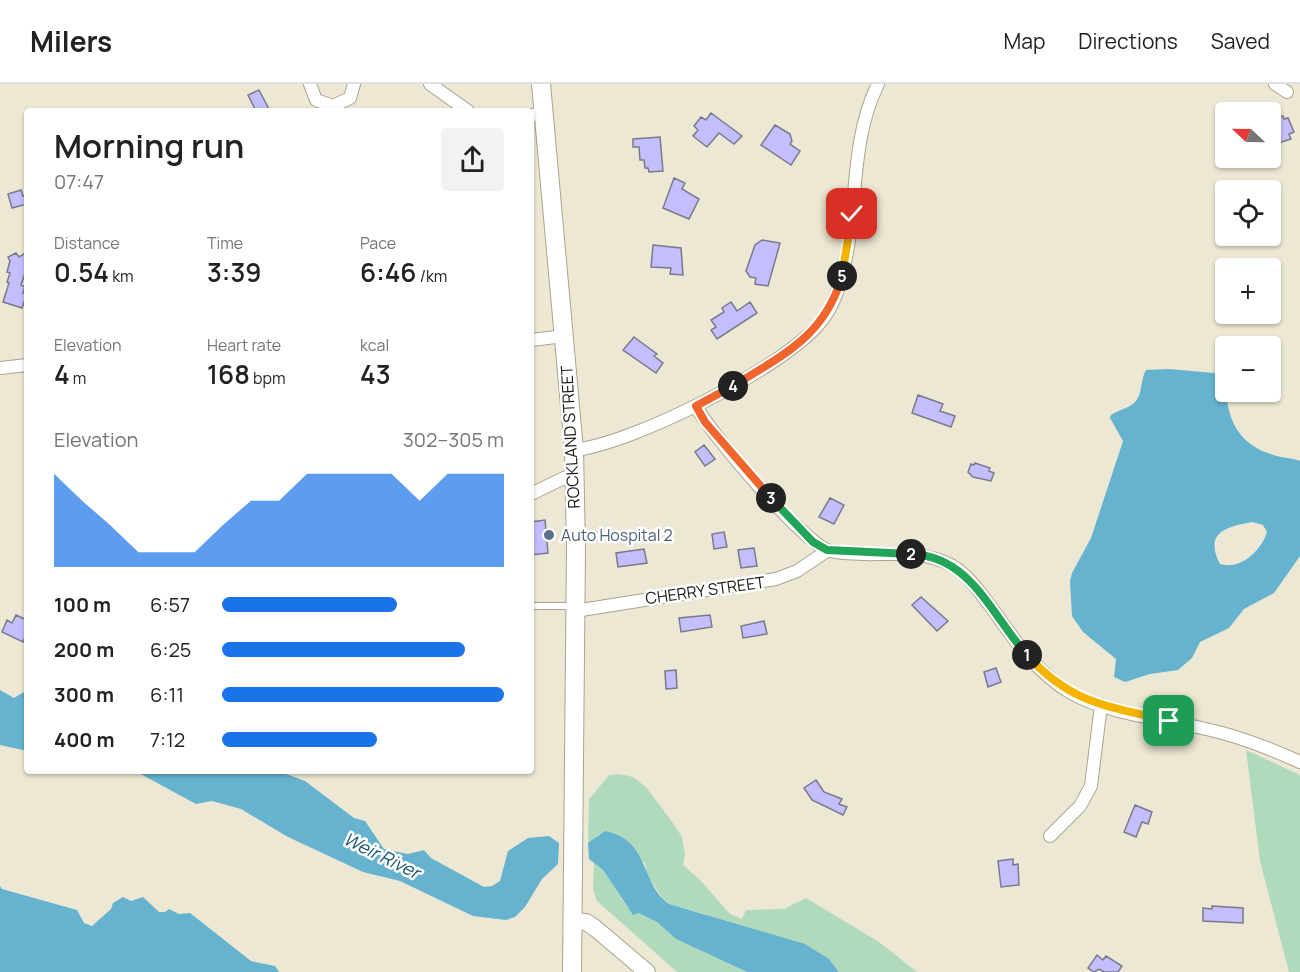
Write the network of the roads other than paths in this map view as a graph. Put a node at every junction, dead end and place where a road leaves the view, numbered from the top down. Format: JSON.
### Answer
{"nodes":[{"id":1,"x":310,"y":84,"type":"edge"},
{"id":2,"x":354,"y":84,"type":"edge"},
{"id":3,"x":430,"y":84,"type":"edge"},
{"id":4,"x":541,"y":84,"type":"edge"},
{"id":5,"x":878,"y":84,"type":"edge"},
{"id":6,"x":1275,"y":84,"type":"edge"},
{"id":7,"x":1287,"y":92,"type":"dead end"},
{"id":8,"x":464,"y":108,"type":"edge"},
{"id":9,"x":537,"y":114,"type":"edge"},
{"id":10,"x":564,"y":336,"type":"junction"},
{"id":11,"x":534,"y":340,"type":"edge"},
{"id":12,"x":24,"y":365,"type":"edge"},
{"id":13,"x":0,"y":368,"type":"edge"},
{"id":14,"x":696,"y":406,"type":"junction"},
{"id":15,"x":574,"y":450,"type":"junction"},
{"id":16,"x":574,"y":475,"type":"junction"},
{"id":17,"x":534,"y":493,"type":"edge"},
{"id":18,"x":827,"y":550,"type":"junction"},
{"id":19,"x":534,"y":606,"type":"edge"},
{"id":20,"x":575,"y":609,"type":"junction"},
{"id":21,"x":1101,"y":705,"type":"junction"},
{"id":22,"x":1300,"y":762,"type":"edge"},
{"id":23,"x":1050,"y":836,"type":"dead end"},
{"id":24,"x":573,"y":921,"type":"junction"},
{"id":25,"x":572,"y":972,"type":"edge"},
{"id":26,"x":646,"y":972,"type":"edge"}],
"edges":[{"from":1,"to":2,"type":"street"},
{"from":3,"to":8,"type":"street"},
{"from":4,"to":9,"type":"main road","name":"ROCKLAND STREET"},
{"from":5,"to":14,"type":"street"},
{"from":6,"to":7,"type":"street"},
{"from":9,"to":10,"type":"main road","name":"ROCKLAND STREET"},
{"from":10,"to":11,"type":"street"},
{"from":10,"to":15,"type":"main road","name":"ROCKLAND STREET"},
{"from":12,"to":13,"type":"street"},
{"from":14,"to":15,"type":"street"},
{"from":14,"to":18,"type":"street"},
{"from":15,"to":16,"type":"main road","name":"ROCKLAND STREET"},
{"from":16,"to":17,"type":"street"},
{"from":16,"to":20,"type":"main road","name":"ROCKLAND STREET"},
{"from":18,"to":20,"type":"street","name":"CHERRY STREET"},
{"from":18,"to":21,"type":"street"},
{"from":19,"to":20,"type":"lane"},
{"from":20,"to":24,"type":"main road","name":"ROCKLAND STREET"},
{"from":21,"to":22,"type":"street"},
{"from":21,"to":23,"type":"street"},
{"from":24,"to":25,"type":"main road","name":"ROCKLAND STREET"},
{"from":24,"to":26,"type":"street"}]}
